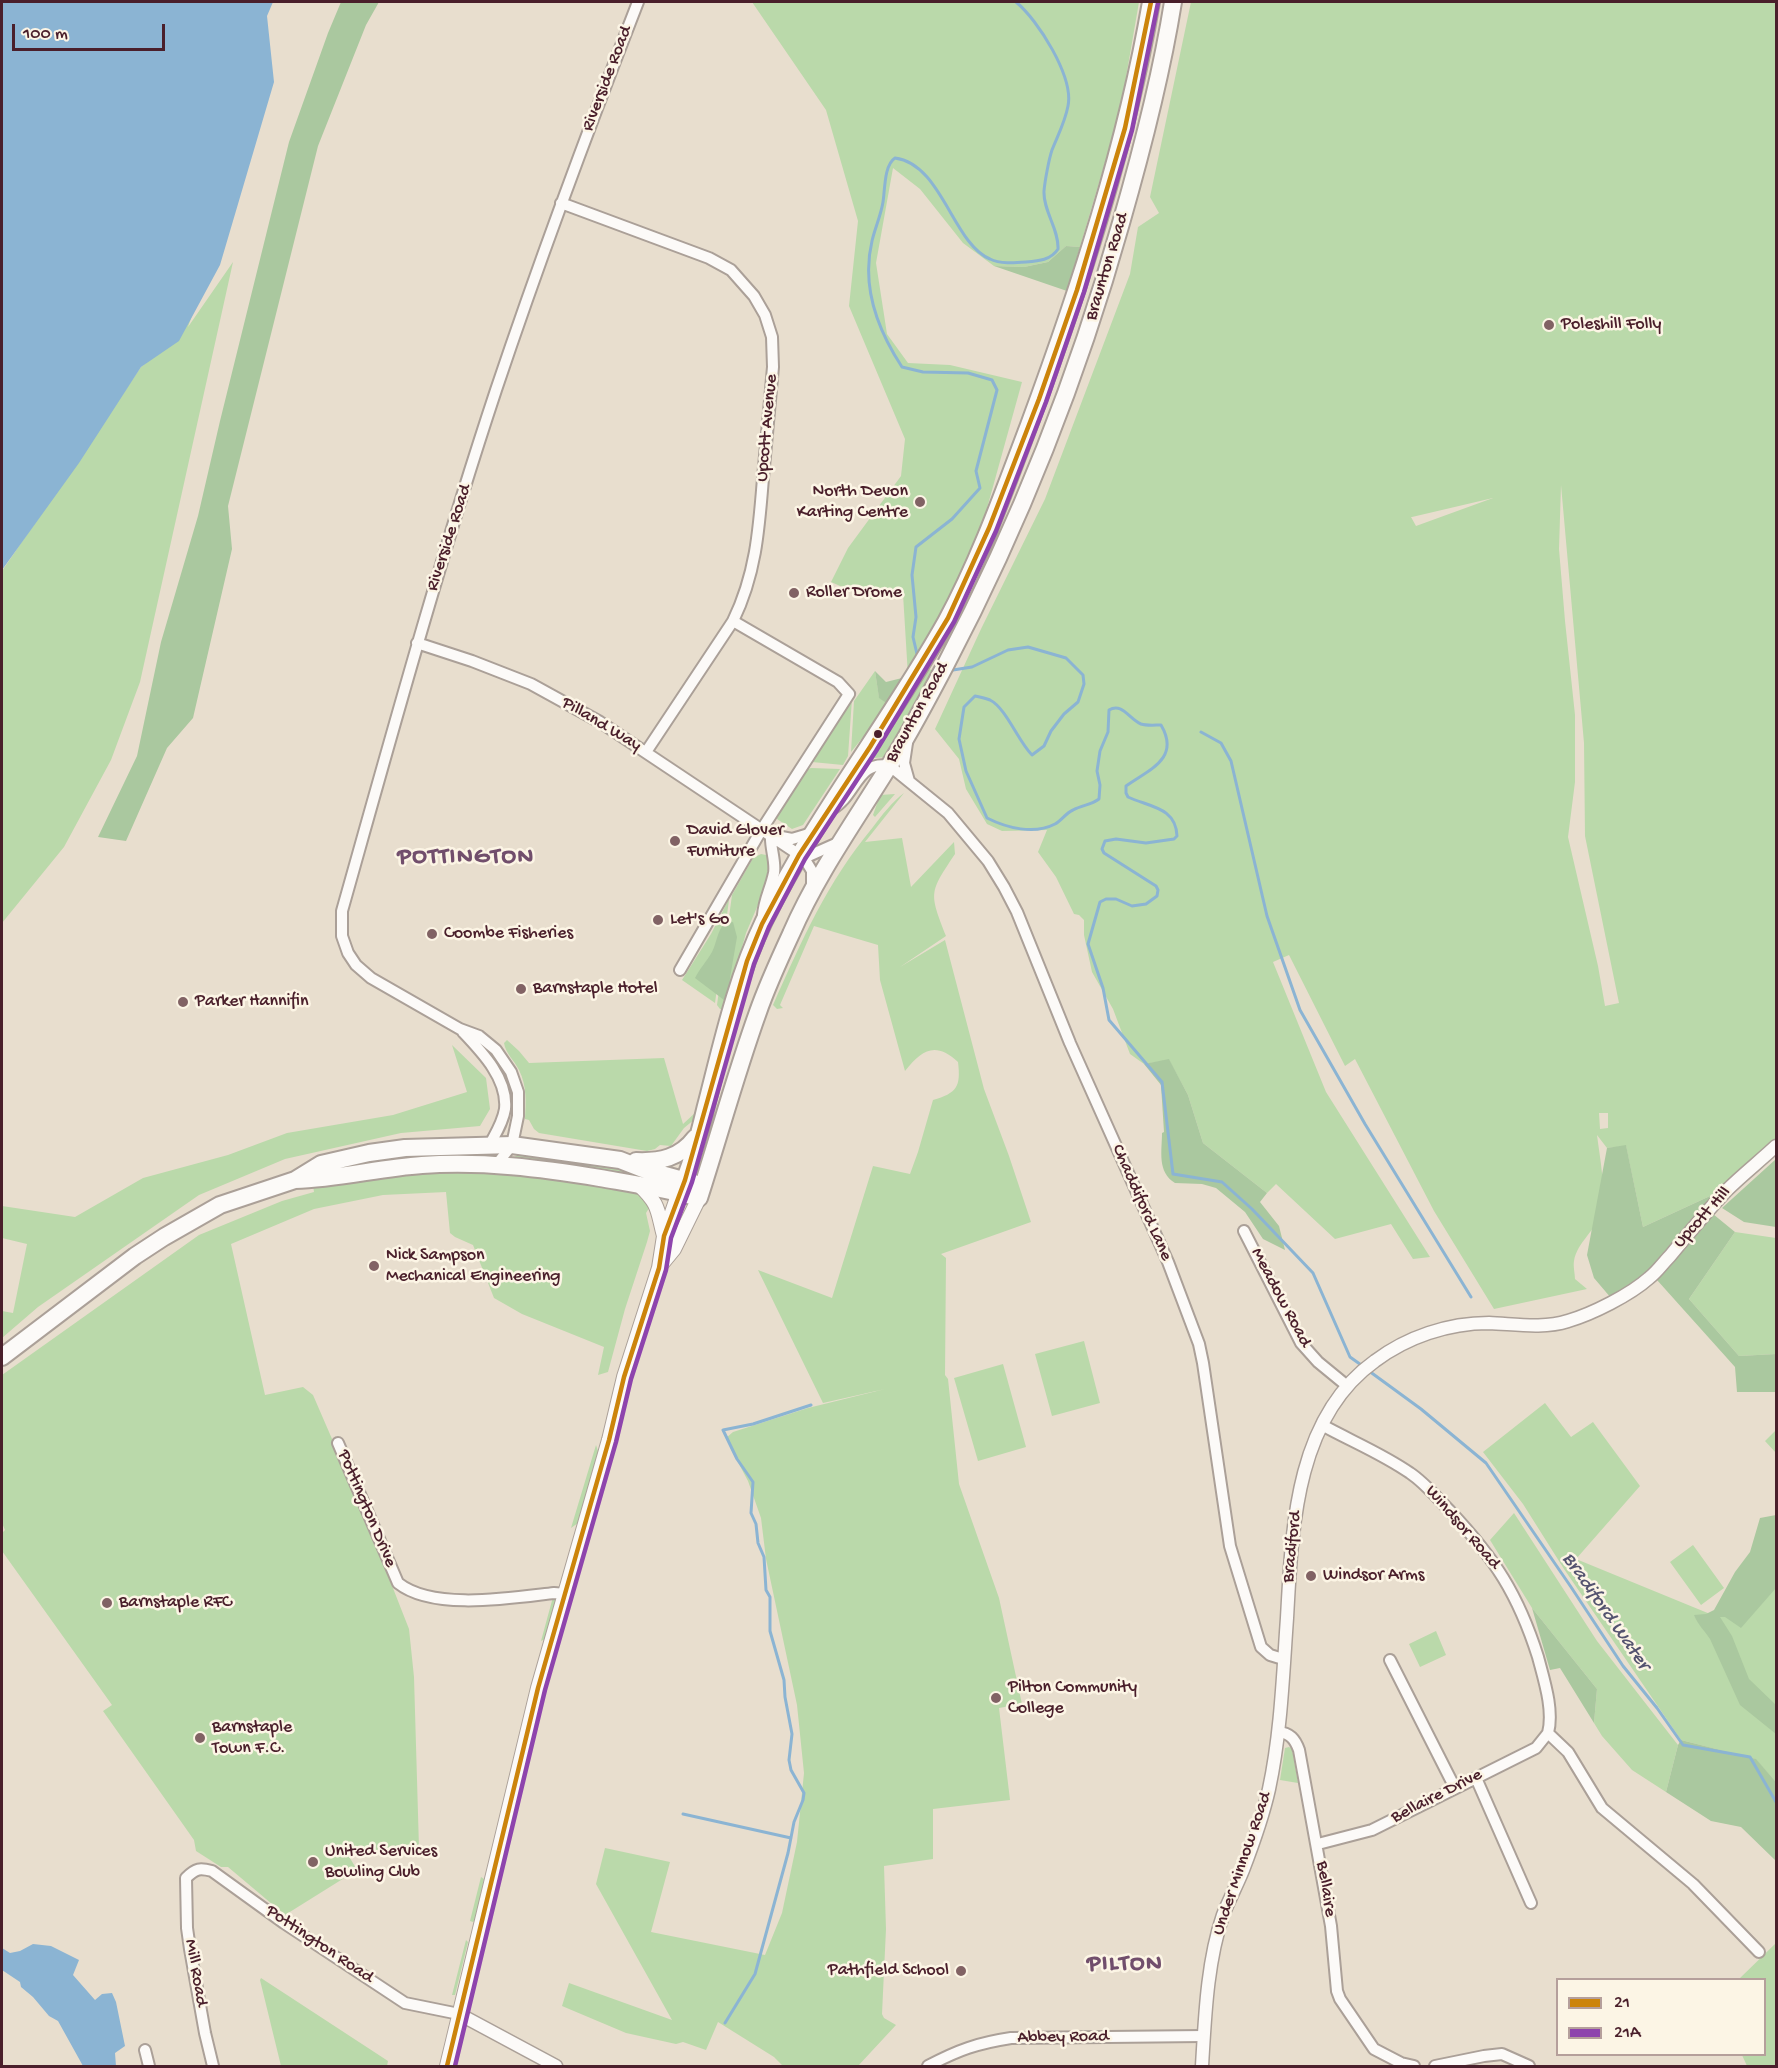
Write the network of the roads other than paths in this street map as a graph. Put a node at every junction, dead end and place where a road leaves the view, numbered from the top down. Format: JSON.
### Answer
{"nodes":[{"id":1,"x":638,"y":2,"type":"edge"},
{"id":2,"x":1151,"y":2,"type":"edge"},
{"id":3,"x":1173,"y":2,"type":"edge"},
{"id":4,"x":561,"y":203,"type":"junction"},
{"id":5,"x":733,"y":621,"type":"junction"},
{"id":6,"x":417,"y":643,"type":"junction"},
{"id":7,"x":909,"y":732,"type":"junction"},
{"id":8,"x":646,"y":752,"type":"junction"},
{"id":9,"x":890,"y":766,"type":"junction"},
{"id":10,"x":909,"y":781,"type":"junction"},
{"id":11,"x":877,"y":784,"type":"junction"},
{"id":12,"x":826,"y":812,"type":"junction"},
{"id":13,"x":766,"y":832,"type":"junction"},
{"id":14,"x":813,"y":833,"type":"junction"},
{"id":15,"x":841,"y":842,"type":"junction"},
{"id":16,"x":802,"y":856,"type":"junction"},
{"id":17,"x":811,"y":892,"type":"junction"},
{"id":18,"x":762,"y":924,"type":"junction"},
{"id":19,"x":680,"y":970,"type":"dead end"},
{"id":20,"x":460,"y":1029,"type":"junction"},
{"id":21,"x":700,"y":1129,"type":"junction"},
{"id":22,"x":490,"y":1144,"type":"junction"},
{"id":23,"x":512,"y":1145,"type":"junction"},
{"id":24,"x":1776,"y":1146,"type":"edge"},
{"id":25,"x":620,"y":1160,"type":"junction"},
{"id":26,"x":497,"y":1164,"type":"junction"},
{"id":27,"x":295,"y":1180,"type":"junction"},
{"id":28,"x":639,"y":1185,"type":"junction"},
{"id":29,"x":682,"y":1186,"type":"junction"},
{"id":30,"x":701,"y":1192,"type":"junction"},
{"id":31,"x":1244,"y":1231,"type":"dead end"},
{"id":32,"x":664,"y":1236,"type":"junction"},
{"id":33,"x":659,"y":1268,"type":"junction"},
{"id":34,"x":1535,"y":1326,"type":"joint"},
{"id":35,"x":2,"y":1357,"type":"edge"},
{"id":36,"x":1346,"y":1385,"type":"junction"},
{"id":37,"x":1322,"y":1425,"type":"junction"},
{"id":38,"x":338,"y":1443,"type":"dead end"},
{"id":39,"x":566,"y":1594,"type":"junction"},
{"id":40,"x":1284,"y":1659,"type":"junction"},
{"id":41,"x":1390,"y":1660,"type":"dead end"},
{"id":42,"x":1278,"y":1732,"type":"junction"},
{"id":43,"x":1548,"y":1733,"type":"junction"},
{"id":44,"x":1476,"y":1778,"type":"junction"},
{"id":45,"x":1455,"y":1788,"type":"junction"},
{"id":46,"x":1317,"y":1844,"type":"junction"},
{"id":47,"x":186,"y":1878,"type":"joint"},
{"id":48,"x":1531,"y":1903,"type":"dead end"},
{"id":49,"x":1759,"y":1952,"type":"dead end"},
{"id":50,"x":459,"y":2014,"type":"junction"},
{"id":51,"x":1204,"y":2036,"type":"junction"},
{"id":52,"x":145,"y":2050,"type":"dead end"},
{"id":53,"x":149,"y":2067,"type":"edge"},
{"id":54,"x":213,"y":2067,"type":"edge"},
{"id":55,"x":447,"y":2067,"type":"edge"},
{"id":56,"x":556,"y":2067,"type":"edge"},
{"id":57,"x":928,"y":2067,"type":"edge"},
{"id":58,"x":1202,"y":2067,"type":"edge"},
{"id":59,"x":1414,"y":2067,"type":"edge"},
{"id":60,"x":1435,"y":2067,"type":"edge"},
{"id":61,"x":1529,"y":2067,"type":"edge"}],
"edges":[{"from":1,"to":4,"type":"street","name":"Riverside Road"},
{"from":2,"to":12,"type":"main road","name":"Braunton Road"},
{"from":3,"to":7,"type":"main road","name":"Braunton Road"},
{"from":4,"to":5,"type":"street","name":"Upcott Avenue"},
{"from":4,"to":6,"type":"street","name":"Riverside Road"},
{"from":5,"to":8,"type":"street","name":"Upcott Avenue"},
{"from":5,"to":13,"type":"street"},
{"from":6,"to":8,"type":"street","name":"Pilland Way"},
{"from":6,"to":20,"type":"street","name":"Riverside Road"},
{"from":7,"to":9,"type":"main road","name":"Braunton Road"},
{"from":7,"to":10,"type":"street"},
{"from":8,"to":13,"type":"street","name":"Pilland Way"},
{"from":9,"to":10,"type":"street","name":"Chaddiford Lane"},
{"from":9,"to":11,"type":"main road","name":"Braunton Road"},
{"from":9,"to":12,"type":"street"},
{"from":10,"to":11,"type":"street"},
{"from":10,"to":40,"type":"street","name":"Chaddiford Lane"},
{"from":11,"to":15,"type":"main road","name":"Braunton Road"},
{"from":12,"to":14,"type":"main road","name":"Braunton Road"},
{"from":13,"to":14,"type":"street"},
{"from":13,"to":16,"type":"street","name":"Pilland Way"},
{"from":13,"to":18,"type":"street"},
{"from":13,"to":19,"type":"street"},
{"from":14,"to":16,"type":"main road","name":"Braunton Road"},
{"from":15,"to":16,"type":"street"},
{"from":15,"to":17,"type":"main road","name":"Braunton Road"},
{"from":16,"to":17,"type":"street"},
{"from":16,"to":18,"type":"main road","name":"Braunton Road"},
{"from":17,"to":30,"type":"main road","name":"Braunton Road"},
{"from":18,"to":21,"type":"main road","name":"Braunton Road"},
{"from":20,"to":22,"type":"street","name":"Riverside Road"},
{"from":20,"to":23,"type":"street","name":"Riverside Road"},
{"from":21,"to":25,"type":"main road"},
{"from":21,"to":29,"type":"main road","name":"Braunton Road"},
{"from":22,"to":23,"type":"main road"},
{"from":22,"to":27,"type":"main road"},
{"from":23,"to":25,"type":"main road"},
{"from":23,"to":26,"type":"street","name":"Riverside Road"},
{"from":24,"to":34,"type":"street","name":"Upcott Hill"},
{"from":25,"to":29,"type":"main road"},
{"from":26,"to":27,"type":"main road"},
{"from":26,"to":28,"type":"main road"},
{"from":27,"to":35,"type":"main road"},
{"from":28,"to":29,"type":"main road"},
{"from":28,"to":32,"type":"main road"},
{"from":29,"to":30,"type":"main road"},
{"from":29,"to":32,"type":"main road","name":"Braunton Road"},
{"from":30,"to":33,"type":"main road","name":"Braunton Road"},
{"from":31,"to":36,"type":"street","name":"Meadow Road"},
{"from":32,"to":33,"type":"main road","name":"Braunton Road"},
{"from":33,"to":39,"type":"main road","name":"Braunton Road"},
{"from":34,"to":36,"type":"street","name":"Bradiford"},
{"from":36,"to":37,"type":"street","name":"Bradiford"},
{"from":37,"to":40,"type":"street","name":"Bradiford"},
{"from":37,"to":43,"type":"street","name":"Windsor Road"},
{"from":38,"to":39,"type":"street","name":"Pottington Drive"},
{"from":39,"to":50,"type":"main road","name":"Braunton Road"},
{"from":40,"to":42,"type":"street","name":"Bradiford"},
{"from":41,"to":45,"type":"street"},
{"from":42,"to":46,"type":"street","name":"Bellaire"},
{"from":42,"to":51,"type":"street","name":"Under Minnow Road"},
{"from":43,"to":44,"type":"street","name":"Bellaire Drive"},
{"from":43,"to":49,"type":"street"},
{"from":44,"to":45,"type":"street","name":"Bellaire Drive"},
{"from":44,"to":48,"type":"street"},
{"from":45,"to":46,"type":"street","name":"Bellaire Drive"},
{"from":46,"to":59,"type":"street","name":"Bellaire"},
{"from":47,"to":50,"type":"street","name":"Pottington Road"},
{"from":47,"to":54,"type":"street","name":"Mill Road"},
{"from":50,"to":55,"type":"main road","name":"Braunton Road"},
{"from":50,"to":56,"type":"street"},
{"from":51,"to":57,"type":"street","name":"Abbey Road"},
{"from":51,"to":58,"type":"street","name":"Under Minnow Road"},
{"from":52,"to":53,"type":"street"},
{"from":60,"to":61,"type":"street"}]}
